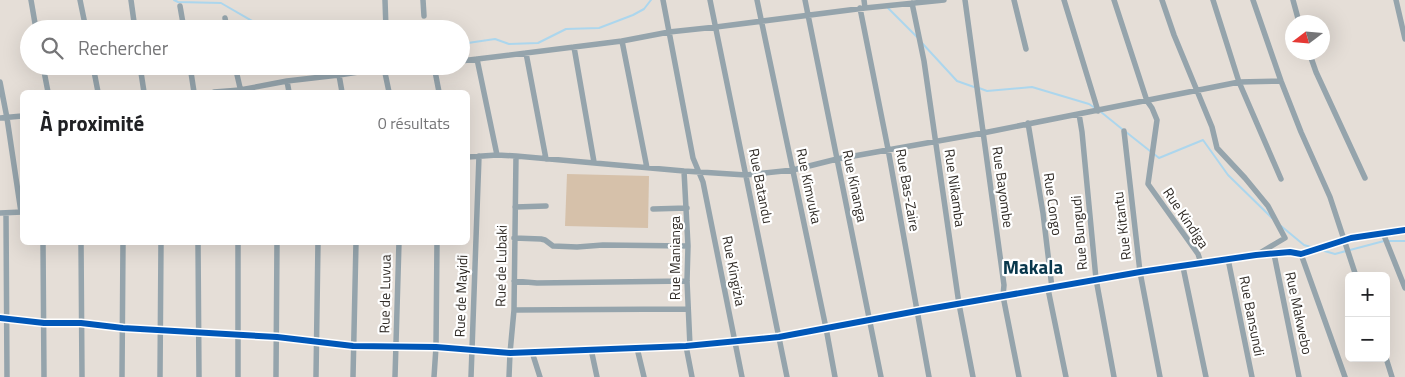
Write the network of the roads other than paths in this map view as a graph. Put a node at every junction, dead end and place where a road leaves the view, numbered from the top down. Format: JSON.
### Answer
{"nodes":[{"id":1,"x":31,"y":0,"type":"edge"},
{"id":2,"x":80,"y":0,"type":"edge"},
{"id":3,"x":130,"y":0,"type":"edge"},
{"id":4,"x":385,"y":0,"type":"edge"},
{"id":5,"x":423,"y":0,"type":"edge"},
{"id":6,"x":663,"y":0,"type":"edge"},
{"id":7,"x":710,"y":0,"type":"edge"},
{"id":8,"x":757,"y":0,"type":"edge"},
{"id":9,"x":805,"y":0,"type":"edge"},
{"id":10,"x":864,"y":0,"type":"edge"},
{"id":11,"x":940,"y":0,"type":"edge"},
{"id":12,"x":944,"y":0,"type":"edge"},
{"id":13,"x":965,"y":0,"type":"edge"},
{"id":14,"x":1014,"y":0,"type":"edge"},
{"id":15,"x":1064,"y":0,"type":"edge"},
{"id":16,"x":1114,"y":0,"type":"edge"},
{"id":17,"x":1162,"y":0,"type":"edge"},
{"id":18,"x":1213,"y":0,"type":"edge"},
{"id":19,"x":1253,"y":0,"type":"edge"},
{"id":20,"x":1292,"y":0,"type":"edge"},
{"id":21,"x":1396,"y":0,"type":"edge"},
{"id":22,"x":898,"y":2,"type":"edge"},
{"id":23,"x":912,"y":3,"type":"junction"},
{"id":24,"x":180,"y":6,"type":"dead end"},
{"id":25,"x":862,"y":8,"type":"junction"},
{"id":26,"x":1297,"y":15,"type":"edge"},
{"id":27,"x":424,"y":16,"type":"dead end"},
{"id":28,"x":808,"y":16,"type":"junction"},
{"id":29,"x":34,"y":20,"type":"edge"},
{"id":30,"x":84,"y":20,"type":"edge"},
{"id":31,"x":133,"y":20,"type":"edge"},
{"id":32,"x":182,"y":20,"type":"edge"},
{"id":33,"x":386,"y":20,"type":"edge"},
{"id":34,"x":760,"y":22,"type":"junction"},
{"id":35,"x":716,"y":27,"type":"junction"},
{"id":36,"x":669,"y":32,"type":"junction"},
{"id":37,"x":1405,"y":39,"type":"edge"},
{"id":38,"x":622,"y":41,"type":"junction"},
{"id":39,"x":574,"y":47,"type":"junction"},
{"id":40,"x":1026,"y":49,"type":"dead end"},
{"id":41,"x":526,"y":53,"type":"junction"},
{"id":42,"x":477,"y":59,"type":"junction"},
{"id":43,"x":470,"y":60,"type":"edge"},
{"id":44,"x":1312,"y":60,"type":"edge"},
{"id":45,"x":45,"y":75,"type":"edge"},
{"id":46,"x":95,"y":75,"type":"edge"},
{"id":47,"x":141,"y":75,"type":"edge"},
{"id":48,"x":191,"y":75,"type":"edge"},
{"id":49,"x":237,"y":75,"type":"edge"},
{"id":50,"x":339,"y":75,"type":"joint"},
{"id":51,"x":385,"y":75,"type":"edge"},
{"id":52,"x":436,"y":75,"type":"edge"},
{"id":53,"x":287,"y":80,"type":"junction"},
{"id":54,"x":1281,"y":81,"type":"junction"},
{"id":55,"x":0,"y":82,"type":"edge"},
{"id":56,"x":1239,"y":82,"type":"junction"},
{"id":57,"x":48,"y":90,"type":"edge"},
{"id":58,"x":98,"y":90,"type":"edge"},
{"id":59,"x":144,"y":90,"type":"edge"},
{"id":60,"x":194,"y":90,"type":"edge"},
{"id":61,"x":240,"y":90,"type":"edge"},
{"id":62,"x":244,"y":90,"type":"edge"},
{"id":63,"x":289,"y":90,"type":"edge"},
{"id":64,"x":342,"y":90,"type":"edge"},
{"id":65,"x":389,"y":90,"type":"edge"},
{"id":66,"x":439,"y":90,"type":"edge"},
{"id":67,"x":1196,"y":90,"type":"junction"},
{"id":68,"x":1147,"y":101,"type":"junction"},
{"id":69,"x":1098,"y":111,"type":"junction"},
{"id":70,"x":1079,"y":114,"type":"junction"},
{"id":71,"x":20,"y":116,"type":"edge"},
{"id":72,"x":0,"y":118,"type":"edge"},
{"id":73,"x":7,"y":118,"type":"junction"},
{"id":74,"x":1028,"y":123,"type":"junction"},
{"id":75,"x":1124,"y":131,"type":"dead end"},
{"id":76,"x":983,"y":134,"type":"junction"},
{"id":77,"x":936,"y":142,"type":"junction"},
{"id":78,"x":888,"y":150,"type":"junction"},
{"id":79,"x":497,"y":155,"type":"junction"},
{"id":80,"x":479,"y":156,"type":"junction"},
{"id":81,"x":516,"y":156,"type":"junction"},
{"id":82,"x":470,"y":157,"type":"edge"},
{"id":83,"x":546,"y":159,"type":"junction"},
{"id":84,"x":837,"y":159,"type":"junction"},
{"id":85,"x":594,"y":162,"type":"junction"},
{"id":86,"x":647,"y":168,"type":"junction"},
{"id":87,"x":793,"y":170,"type":"junction"},
{"id":88,"x":684,"y":171,"type":"junction"},
{"id":89,"x":698,"y":171,"type":"junction"},
{"id":90,"x":746,"y":175,"type":"junction"},
{"id":91,"x":1365,"y":178,"type":"dead end"},
{"id":92,"x":1281,"y":179,"type":"dead end"},
{"id":93,"x":20,"y":199,"type":"edge"},
{"id":94,"x":546,"y":206,"type":"dead end"},
{"id":95,"x":514,"y":207,"type":"junction"},
{"id":96,"x":687,"y":208,"type":"junction"},
{"id":97,"x":653,"y":209,"type":"dead end"},
{"id":98,"x":20,"y":212,"type":"edge"},
{"id":99,"x":3,"y":213,"type":"edge"},
{"id":100,"x":1405,"y":230,"type":"edge"},
{"id":101,"x":1383,"y":234,"type":"junction"},
{"id":102,"x":514,"y":238,"type":"junction"},
{"id":103,"x":1345,"y":240,"type":"junction"},
{"id":104,"x":43,"y":245,"type":"edge"},
{"id":105,"x":81,"y":245,"type":"edge"},
{"id":106,"x":123,"y":245,"type":"edge"},
{"id":107,"x":161,"y":245,"type":"edge"},
{"id":108,"x":198,"y":245,"type":"edge"},
{"id":109,"x":238,"y":245,"type":"edge"},
{"id":110,"x":277,"y":245,"type":"edge"},
{"id":111,"x":318,"y":245,"type":"edge"},
{"id":112,"x":356,"y":245,"type":"edge"},
{"id":113,"x":399,"y":245,"type":"edge"},
{"id":114,"x":437,"y":245,"type":"edge"},
{"id":115,"x":688,"y":246,"type":"junction"},
{"id":116,"x":1274,"y":254,"type":"junction"},
{"id":117,"x":1301,"y":254,"type":"junction"},
{"id":118,"x":1256,"y":255,"type":"junction"},
{"id":119,"x":1228,"y":259,"type":"junction"},
{"id":120,"x":1201,"y":263,"type":"junction"},
{"id":121,"x":1183,"y":267,"type":"junction"},
{"id":122,"x":1140,"y":272,"type":"junction"},
{"id":123,"x":1355,"y":272,"type":"edge"},
{"id":124,"x":1096,"y":279,"type":"junction"},
{"id":125,"x":514,"y":281,"type":"junction"},
{"id":126,"x":687,"y":281,"type":"junction"},
{"id":127,"x":1050,"y":288,"type":"junction"},
{"id":128,"x":1405,"y":288,"type":"edge"},
{"id":129,"x":1003,"y":296,"type":"junction"},
{"id":130,"x":959,"y":304,"type":"junction"},
{"id":131,"x":688,"y":308,"type":"junction"},
{"id":132,"x":514,"y":310,"type":"junction"},
{"id":133,"x":917,"y":310,"type":"junction"},
{"id":134,"x":3,"y":318,"type":"edge"},
{"id":135,"x":870,"y":320,"type":"junction"},
{"id":136,"x":44,"y":323,"type":"junction"},
{"id":137,"x":81,"y":323,"type":"junction"},
{"id":138,"x":123,"y":328,"type":"junction"},
{"id":139,"x":826,"y":328,"type":"junction"},
{"id":140,"x":160,"y":330,"type":"junction"},
{"id":141,"x":198,"y":332,"type":"junction"},
{"id":142,"x":239,"y":336,"type":"junction"},
{"id":143,"x":779,"y":337,"type":"junction"},
{"id":144,"x":277,"y":338,"type":"junction"},
{"id":145,"x":735,"y":341,"type":"junction"},
{"id":146,"x":317,"y":342,"type":"junction"},
{"id":147,"x":353,"y":346,"type":"junction"},
{"id":148,"x":396,"y":346,"type":"junction"},
{"id":149,"x":688,"y":346,"type":"junction"},
{"id":150,"x":436,"y":347,"type":"junction"},
{"id":151,"x":637,"y":348,"type":"junction"},
{"id":152,"x":591,"y":349,"type":"junction"},
{"id":153,"x":472,"y":350,"type":"junction"},
{"id":154,"x":510,"y":352,"type":"junction"},
{"id":155,"x":532,"y":352,"type":"junction"},
{"id":156,"x":1387,"y":362,"type":"edge"},
{"id":157,"x":6,"y":377,"type":"edge"},
{"id":158,"x":44,"y":377,"type":"edge"},
{"id":159,"x":82,"y":377,"type":"edge"},
{"id":160,"x":122,"y":377,"type":"edge"},
{"id":161,"x":160,"y":377,"type":"edge"},
{"id":162,"x":198,"y":377,"type":"edge"},
{"id":163,"x":238,"y":377,"type":"edge"},
{"id":164,"x":276,"y":377,"type":"edge"},
{"id":165,"x":316,"y":377,"type":"edge"},
{"id":166,"x":353,"y":377,"type":"edge"},
{"id":167,"x":395,"y":377,"type":"edge"},
{"id":168,"x":434,"y":377,"type":"edge"},
{"id":169,"x":471,"y":377,"type":"edge"},
{"id":170,"x":509,"y":377,"type":"edge"},
{"id":171,"x":540,"y":377,"type":"edge"},
{"id":172,"x":597,"y":377,"type":"edge"},
{"id":173,"x":644,"y":377,"type":"edge"},
{"id":174,"x":692,"y":377,"type":"edge"},
{"id":175,"x":742,"y":377,"type":"edge"},
{"id":176,"x":787,"y":377,"type":"edge"},
{"id":177,"x":835,"y":377,"type":"edge"},
{"id":178,"x":881,"y":377,"type":"edge"},
{"id":179,"x":929,"y":377,"type":"edge"},
{"id":180,"x":973,"y":377,"type":"edge"},
{"id":181,"x":1019,"y":377,"type":"edge"},
{"id":182,"x":1066,"y":377,"type":"edge"},
{"id":183,"x":1114,"y":377,"type":"edge"},
{"id":184,"x":1160,"y":377,"type":"edge"},
{"id":185,"x":1206,"y":377,"type":"edge"},
{"id":186,"x":1252,"y":377,"type":"edge"},
{"id":187,"x":1299,"y":377,"type":"edge"},
{"id":188,"x":1345,"y":377,"type":"edge"},
{"id":189,"x":1392,"y":377,"type":"edge"}],
"edges":[{"from":1,"to":29,"type":"street"},
{"from":2,"to":30,"type":"street"},
{"from":3,"to":31,"type":"street"},
{"from":4,"to":33,"type":"street"},
{"from":5,"to":27,"type":"street"},
{"from":6,"to":36,"type":"street","name":"Rue Kingizia"},
{"from":7,"to":35,"type":"street","name":"Rue Batandu"},
{"from":8,"to":34,"type":"street","name":"Rue Kimvuka"},
{"from":9,"to":28,"type":"street","name":"Rue Kinanga"},
{"from":10,"to":25,"type":"street","name":"Rue Bas-Zaire"},
{"from":11,"to":12,"type":"street"},
{"from":11,"to":23,"type":"street"},
{"from":13,"to":76,"type":"street","name":"Rue Bayombe"},
{"from":14,"to":40,"type":"street"},
{"from":15,"to":69,"type":"street"},
{"from":16,"to":68,"type":"street","name":"Rue Kindiga"},
{"from":17,"to":67,"type":"street"},
{"from":18,"to":56,"type":"street"},
{"from":19,"to":54,"type":"street"},
{"from":20,"to":26,"type":"street"},
{"from":21,"to":37,"type":"street"},
{"from":22,"to":23,"type":"street"},
{"from":22,"to":25,"type":"street"},
{"from":23,"to":77,"type":"street","name":"Rue Nikamba"},
{"from":24,"to":32,"type":"street"},
{"from":25,"to":28,"type":"street"},
{"from":25,"to":78,"type":"street","name":"Rue Bas-Zaire"},
{"from":28,"to":34,"type":"street"},
{"from":28,"to":84,"type":"street","name":"Rue Kinanga"},
{"from":34,"to":35,"type":"street"},
{"from":34,"to":87,"type":"street","name":"Rue Kimvuka"},
{"from":35,"to":36,"type":"street"},
{"from":35,"to":90,"type":"street","name":"Rue Batandu"},
{"from":36,"to":38,"type":"street"},
{"from":36,"to":89,"type":"street","name":"Rue Kingizia"},
{"from":38,"to":39,"type":"street"},
{"from":38,"to":86,"type":"street"},
{"from":39,"to":41,"type":"street"},
{"from":39,"to":85,"type":"street"},
{"from":41,"to":42,"type":"street"},
{"from":41,"to":83,"type":"street"},
{"from":42,"to":43,"type":"street"},
{"from":42,"to":79,"type":"street"},
{"from":44,"to":91,"type":"street"},
{"from":45,"to":57,"type":"street"},
{"from":46,"to":58,"type":"street"},
{"from":47,"to":59,"type":"street"},
{"from":48,"to":60,"type":"street"},
{"from":49,"to":61,"type":"street"},
{"from":50,"to":53,"type":"street"},
{"from":50,"to":64,"type":"street"},
{"from":51,"to":65,"type":"street"},
{"from":52,"to":66,"type":"street"},
{"from":53,"to":62,"type":"street"},
{"from":53,"to":63,"type":"street"},
{"from":54,"to":56,"type":"street"},
{"from":54,"to":103,"type":"street"},
{"from":55,"to":73,"type":"street"},
{"from":56,"to":67,"type":"street"},
{"from":56,"to":92,"type":"street"},
{"from":67,"to":68,"type":"street"},
{"from":67,"to":118,"type":"street"},
{"from":68,"to":69,"type":"street"},
{"from":68,"to":120,"type":"street","name":"Rue Kindiga"},
{"from":69,"to":70,"type":"street"},
{"from":70,"to":74,"type":"street"},
{"from":70,"to":124,"type":"street","name":"Rue Bungudi"},
{"from":71,"to":73,"type":"street"},
{"from":72,"to":73,"type":"street"},
{"from":73,"to":93,"type":"street"},
{"from":74,"to":76,"type":"street"},
{"from":74,"to":127,"type":"street","name":"Rue Congo"},
{"from":75,"to":122,"type":"street","name":"Rue Kitantu"},
{"from":76,"to":77,"type":"street"},
{"from":76,"to":129,"type":"street","name":"Rue Bayombe"},
{"from":77,"to":78,"type":"street"},
{"from":77,"to":130,"type":"street","name":"Rue Nikamba"},
{"from":78,"to":84,"type":"street"},
{"from":78,"to":133,"type":"street","name":"Rue Bas-Zaire"},
{"from":79,"to":80,"type":"street"},
{"from":79,"to":81,"type":"street"},
{"from":80,"to":82,"type":"street"},
{"from":80,"to":153,"type":"street","name":"Rue de Mayidi"},
{"from":81,"to":83,"type":"street"},
{"from":81,"to":95,"type":"street","name":"Rue de Lubaki"},
{"from":83,"to":85,"type":"street"},
{"from":84,"to":87,"type":"street"},
{"from":84,"to":135,"type":"street","name":"Rue Kinanga"},
{"from":85,"to":86,"type":"street"},
{"from":86,"to":88,"type":"street"},
{"from":87,"to":90,"type":"street"},
{"from":87,"to":139,"type":"street","name":"Rue Kimvuka"},
{"from":88,"to":89,"type":"street"},
{"from":88,"to":96,"type":"street","name":"Rue Manianga"},
{"from":89,"to":90,"type":"street"},
{"from":89,"to":145,"type":"street","name":"Rue Kingizia"},
{"from":90,"to":143,"type":"street","name":"Rue Batandu"},
{"from":94,"to":95,"type":"street"},
{"from":95,"to":102,"type":"street","name":"Rue de Lubaki"},
{"from":96,"to":97,"type":"street"},
{"from":96,"to":115,"type":"street","name":"Rue Manianga"},
{"from":98,"to":99,"type":"street"},
{"from":99,"to":134,"type":"street"},
{"from":100,"to":101,"type":"street"},
{"from":101,"to":103,"type":"street"},
{"from":101,"to":128,"type":"street"},
{"from":102,"to":115,"type":"street"},
{"from":102,"to":125,"type":"street","name":"Rue de Lubaki"},
{"from":103,"to":117,"type":"street"},
{"from":103,"to":123,"type":"street"},
{"from":104,"to":136,"type":"street"},
{"from":105,"to":137,"type":"street"},
{"from":106,"to":138,"type":"street"},
{"from":107,"to":140,"type":"street"},
{"from":108,"to":141,"type":"street"},
{"from":109,"to":142,"type":"street"},
{"from":110,"to":144,"type":"street"},
{"from":111,"to":146,"type":"street"},
{"from":112,"to":147,"type":"street"},
{"from":113,"to":148,"type":"street","name":"Rue de Luvua"},
{"from":114,"to":150,"type":"street"},
{"from":115,"to":126,"type":"street","name":"Rue Manianga"},
{"from":116,"to":117,"type":"street"},
{"from":116,"to":118,"type":"street"},
{"from":116,"to":187,"type":"street","name":"Rue Makwebo"},
{"from":117,"to":188,"type":"street"},
{"from":118,"to":119,"type":"street"},
{"from":119,"to":120,"type":"street"},
{"from":119,"to":186,"type":"street","name":"Rue Bansundi"},
{"from":120,"to":121,"type":"street"},
{"from":121,"to":122,"type":"street"},
{"from":121,"to":185,"type":"street"},
{"from":122,"to":124,"type":"street"},
{"from":122,"to":184,"type":"street","name":"Rue Kitantu"},
{"from":124,"to":127,"type":"street"},
{"from":124,"to":183,"type":"street","name":"Rue Bungudi"},
{"from":125,"to":126,"type":"street"},
{"from":125,"to":132,"type":"street","name":"Rue de Lubaki"},
{"from":126,"to":131,"type":"street","name":"Rue Manianga"},
{"from":127,"to":129,"type":"street"},
{"from":127,"to":182,"type":"street","name":"Rue Congo"},
{"from":129,"to":130,"type":"street"},
{"from":129,"to":181,"type":"street","name":"Rue Bayombe"},
{"from":130,"to":133,"type":"street"},
{"from":130,"to":180,"type":"street","name":"Rue Nikamba"},
{"from":131,"to":132,"type":"street"},
{"from":131,"to":149,"type":"street","name":"Rue Manianga"},
{"from":132,"to":154,"type":"street","name":"Rue de Lubaki"},
{"from":133,"to":135,"type":"street"},
{"from":133,"to":179,"type":"street","name":"Rue Bas-Zaire"},
{"from":134,"to":136,"type":"street"},
{"from":134,"to":157,"type":"street"},
{"from":135,"to":139,"type":"street"},
{"from":135,"to":178,"type":"street","name":"Rue Kinanga"},
{"from":136,"to":137,"type":"street"},
{"from":136,"to":158,"type":"street"},
{"from":137,"to":138,"type":"street"},
{"from":137,"to":159,"type":"street"},
{"from":138,"to":140,"type":"street"},
{"from":138,"to":160,"type":"street"},
{"from":139,"to":143,"type":"street"},
{"from":139,"to":177,"type":"street","name":"Rue Kimvuka"},
{"from":140,"to":141,"type":"street"},
{"from":140,"to":161,"type":"street"},
{"from":141,"to":142,"type":"street"},
{"from":141,"to":162,"type":"street"},
{"from":142,"to":144,"type":"street"},
{"from":142,"to":163,"type":"street"},
{"from":143,"to":145,"type":"street"},
{"from":143,"to":176,"type":"street","name":"Rue Batandu"},
{"from":144,"to":146,"type":"street"},
{"from":144,"to":164,"type":"street"},
{"from":145,"to":149,"type":"street"},
{"from":145,"to":175,"type":"street","name":"Rue Kingizia"},
{"from":146,"to":147,"type":"street"},
{"from":146,"to":165,"type":"street"},
{"from":147,"to":148,"type":"street"},
{"from":147,"to":166,"type":"street"},
{"from":148,"to":150,"type":"street"},
{"from":148,"to":167,"type":"street","name":"Rue de Luvua"},
{"from":149,"to":151,"type":"street"},
{"from":149,"to":174,"type":"street","name":"Rue Manianga"},
{"from":150,"to":153,"type":"street"},
{"from":150,"to":168,"type":"street"},
{"from":151,"to":152,"type":"street"},
{"from":151,"to":173,"type":"street"},
{"from":152,"to":155,"type":"street"},
{"from":152,"to":172,"type":"street"},
{"from":153,"to":154,"type":"street"},
{"from":153,"to":169,"type":"street","name":"Rue de Mayidi"},
{"from":154,"to":155,"type":"street"},
{"from":154,"to":170,"type":"street","name":"Rue de Lubaki"},
{"from":155,"to":171,"type":"street"},
{"from":156,"to":189,"type":"street"}]}
